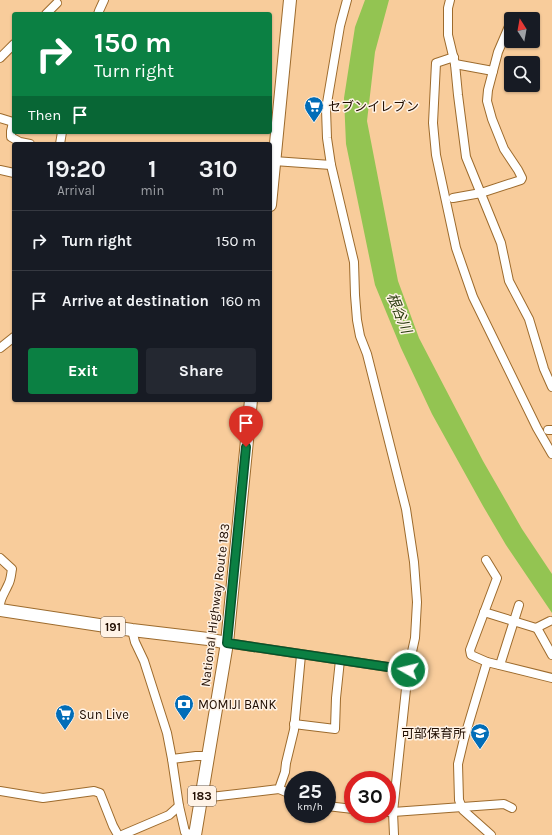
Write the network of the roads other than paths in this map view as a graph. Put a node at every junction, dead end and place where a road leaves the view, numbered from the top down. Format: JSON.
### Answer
{"nodes":[{"id":1,"x":104,"y":0,"type":"edge"},
{"id":2,"x":290,"y":0,"type":"edge"},
{"id":3,"x":347,"y":0,"type":"edge"},
{"id":4,"x":450,"y":0,"type":"edge"},
{"id":5,"x":57,"y":3,"type":"dead end"},
{"id":6,"x":48,"y":12,"type":"edge"},
{"id":7,"x":99,"y":12,"type":"edge"},
{"id":8,"x":504,"y":38,"type":"edge"},
{"id":9,"x":12,"y":46,"type":"edge"},
{"id":10,"x":0,"y":58,"type":"edge"},
{"id":11,"x":454,"y":61,"type":"junction"},
{"id":12,"x":493,"y":71,"type":"junction"},
{"id":13,"x":0,"y":118,"type":"edge"},
{"id":14,"x":12,"y":121,"type":"edge"},
{"id":15,"x":12,"y":128,"type":"edge"},
{"id":16,"x":20,"y":142,"type":"edge"},
{"id":17,"x":274,"y":161,"type":"junction"},
{"id":18,"x":331,"y":165,"type":"junction"},
{"id":19,"x":0,"y":170,"type":"edge"},
{"id":20,"x":12,"y":173,"type":"edge"},
{"id":21,"x":272,"y":183,"type":"edge"},
{"id":22,"x":480,"y":193,"type":"junction"},
{"id":23,"x":453,"y":198,"type":"dead end"},
{"id":24,"x":12,"y":339,"type":"edge"},
{"id":25,"x":0,"y":348,"type":"edge"},
{"id":26,"x":552,"y":387,"type":"edge"},
{"id":27,"x":251,"y":402,"type":"edge"},
{"id":28,"x":552,"y":454,"type":"edge"},
{"id":29,"x":0,"y":558,"type":"edge"},
{"id":30,"x":486,"y":560,"type":"dead end"},
{"id":31,"x":0,"y":604,"type":"edge"},
{"id":32,"x":519,"y":605,"type":"dead end"},
{"id":33,"x":0,"y":610,"type":"edge"},
{"id":34,"x":484,"y":612,"type":"junction"},
{"id":35,"x":514,"y":621,"type":"junction"},
{"id":36,"x":550,"y":621,"type":"dead end"},
{"id":37,"x":537,"y":628,"type":"junction"},
{"id":38,"x":132,"y":630,"type":"junction"},
{"id":39,"x":227,"y":643,"type":"junction"},
{"id":40,"x":301,"y":655,"type":"junction"},
{"id":41,"x":552,"y":655,"type":"edge"},
{"id":42,"x":340,"y":660,"type":"junction"},
{"id":43,"x":487,"y":662,"type":"junction"},
{"id":44,"x":500,"y":665,"type":"junction"},
{"id":45,"x":408,"y":670,"type":"junction"},
{"id":46,"x":552,"y":678,"type":"edge"},
{"id":47,"x":294,"y":724,"type":"junction"},
{"id":48,"x":208,"y":756,"type":"junction"},
{"id":49,"x":172,"y":759,"type":"junction"},
{"id":50,"x":395,"y":771,"type":"edge"},
{"id":51,"x":279,"y":789,"type":"junction"},
{"id":52,"x":0,"y":791,"type":"edge"},
{"id":53,"x":284,"y":791,"type":"edge"},
{"id":54,"x":202,"y":798,"type":"junction"},
{"id":55,"x":178,"y":806,"type":"junction"},
{"id":56,"x":462,"y":807,"type":"junction"},
{"id":57,"x":512,"y":808,"type":"dead end"},
{"id":58,"x":396,"y":812,"type":"edge"},
{"id":59,"x":392,"y":823,"type":"edge"},
{"id":60,"x":118,"y":835,"type":"edge"},
{"id":61,"x":122,"y":835,"type":"edge"},
{"id":62,"x":192,"y":835,"type":"edge"},
{"id":63,"x":196,"y":835,"type":"edge"},
{"id":64,"x":394,"y":835,"type":"edge"},
{"id":65,"x":491,"y":835,"type":"edge"}],
"edges":[{"from":1,"to":7,"type":"street"},
{"from":2,"to":17,"type":"highway"},
{"from":3,"to":18,"type":"street"},
{"from":4,"to":11,"type":"street"},
{"from":5,"to":6,"type":"street"},
{"from":8,"to":12,"type":"street"},
{"from":9,"to":10,"type":"street"},
{"from":11,"to":12,"type":"street"},
{"from":11,"to":22,"type":"street"},
{"from":11,"to":28,"type":"street"},
{"from":12,"to":22,"type":"street"},
{"from":13,"to":14,"type":"street"},
{"from":15,"to":16,"type":"street"},
{"from":17,"to":18,"type":"street"},
{"from":17,"to":21,"type":"highway"},
{"from":18,"to":45,"type":"street"},
{"from":19,"to":20,"type":"street"},
{"from":22,"to":23,"type":"street"},
{"from":22,"to":26,"type":"street"},
{"from":24,"to":25,"type":"street"},
{"from":27,"to":39,"type":"highway","name":"National Highway Route 183","number":"183"},
{"from":29,"to":31,"type":"street"},
{"from":30,"to":34,"type":"street"},
{"from":32,"to":35,"type":"street"},
{"from":33,"to":38,"type":"highway","number":"191"},
{"from":34,"to":35,"type":"street"},
{"from":34,"to":43,"type":"street"},
{"from":35,"to":37,"type":"street"},
{"from":35,"to":44,"type":"street"},
{"from":36,"to":37,"type":"street"},
{"from":37,"to":41,"type":"street"},
{"from":38,"to":39,"type":"highway","number":"191"},
{"from":38,"to":49,"type":"street"},
{"from":39,"to":40,"type":"street"},
{"from":39,"to":48,"type":"highway","name":"National Highway Route 183","number":"183"},
{"from":40,"to":42,"type":"street"},
{"from":40,"to":47,"type":"street"},
{"from":42,"to":45,"type":"street"},
{"from":42,"to":47,"type":"street"},
{"from":43,"to":44,"type":"street"},
{"from":43,"to":56,"type":"street"},
{"from":44,"to":46,"type":"street"},
{"from":45,"to":50,"type":"street"},
{"from":47,"to":51,"type":"street"},
{"from":48,"to":49,"type":"street"},
{"from":48,"to":54,"type":"highway","name":"National Highway Route 183","number":"183"},
{"from":49,"to":55,"type":"street"},
{"from":51,"to":53,"type":"street"},
{"from":51,"to":54,"type":"street"},
{"from":52,"to":60,"type":"street"},
{"from":54,"to":63,"type":"highway","name":"National Highway Route 183","number":"183"},
{"from":55,"to":61,"type":"street"},
{"from":55,"to":62,"type":"street"},
{"from":56,"to":57,"type":"street"},
{"from":56,"to":58,"type":"street"},
{"from":56,"to":65,"type":"street"},
{"from":59,"to":64,"type":"street"}]}
